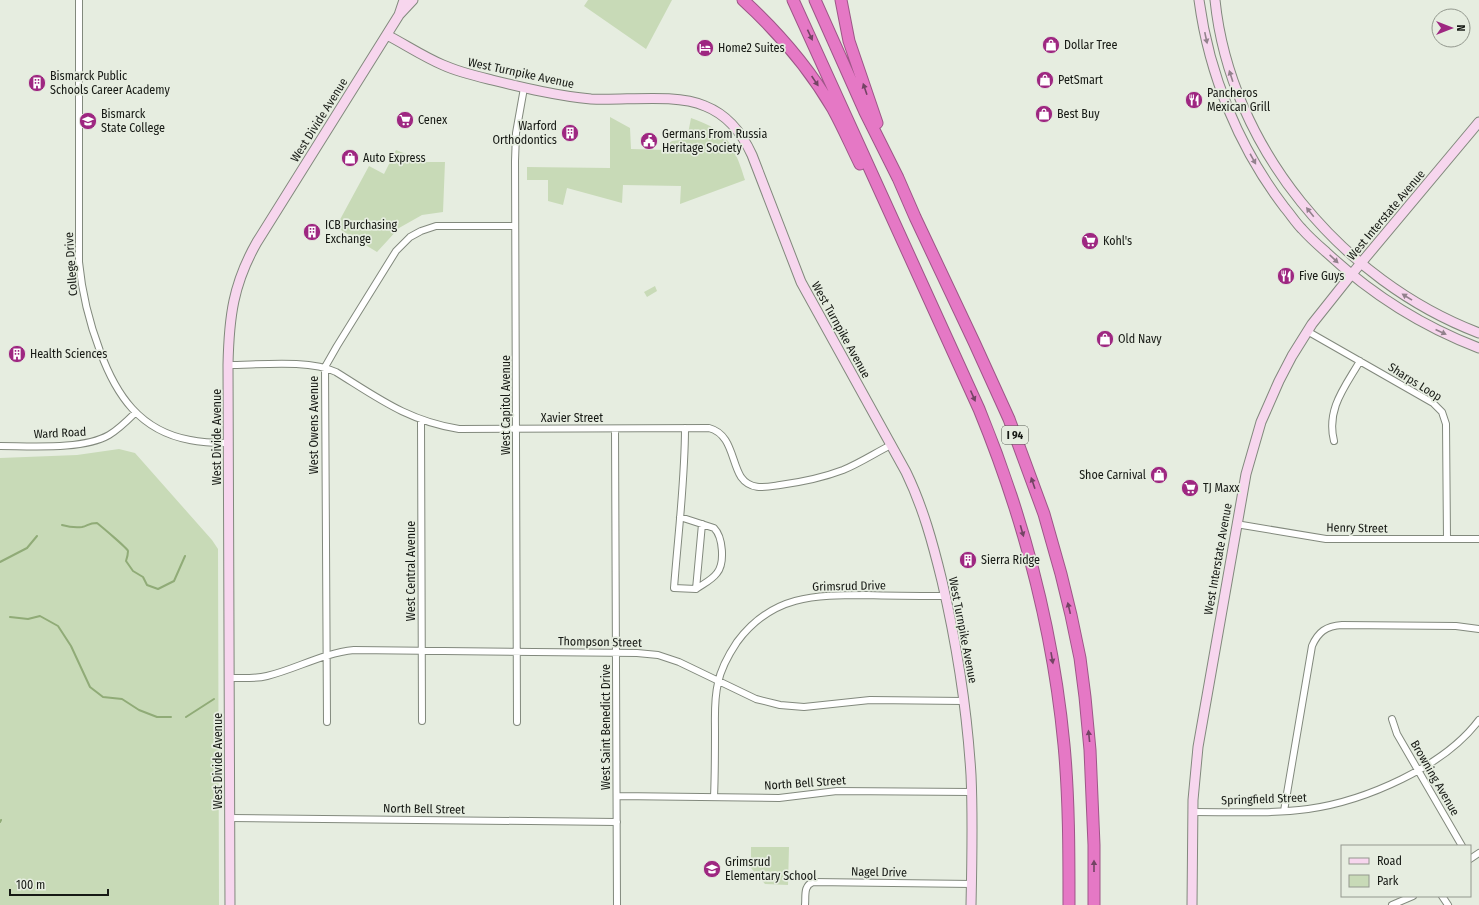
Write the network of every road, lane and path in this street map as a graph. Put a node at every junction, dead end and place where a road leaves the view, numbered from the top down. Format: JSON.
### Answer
{"nodes":[{"id":1,"x":79,"y":0,"type":"edge"},
{"id":2,"x":404,"y":0,"type":"edge"},
{"id":3,"x":413,"y":0,"type":"edge"},
{"id":4,"x":743,"y":0,"type":"edge"},
{"id":5,"x":794,"y":0,"type":"edge"},
{"id":6,"x":814,"y":0,"type":"edge"},
{"id":7,"x":841,"y":0,"type":"edge"},
{"id":8,"x":1199,"y":0,"type":"edge"},
{"id":9,"x":1215,"y":0,"type":"edge"},
{"id":10,"x":400,"y":15,"type":"junction"},
{"id":11,"x":387,"y":34,"type":"junction"},
{"id":12,"x":524,"y":88,"type":"junction"},
{"id":13,"x":1479,"y":122,"type":"edge"},
{"id":14,"x":898,"y":178,"type":"junction"},
{"id":15,"x":515,"y":226,"type":"junction"},
{"id":16,"x":1361,"y":264,"type":"junction"},
{"id":17,"x":1351,"y":275,"type":"junction"},
{"id":18,"x":1307,"y":331,"type":"junction"},
{"id":19,"x":1479,"y":333,"type":"edge"},
{"id":20,"x":1479,"y":348,"type":"edge"},
{"id":21,"x":1360,"y":361,"type":"junction"},
{"id":22,"x":228,"y":365,"type":"junction"},
{"id":23,"x":325,"y":367,"type":"junction"},
{"id":24,"x":965,"y":378,"type":"junction"},
{"id":25,"x":135,"y":413,"type":"junction"},
{"id":26,"x":421,"y":420,"type":"junction"},
{"id":27,"x":685,"y":428,"type":"junction"},
{"id":28,"x":517,"y":429,"type":"junction"},
{"id":29,"x":615,"y":429,"type":"junction"},
{"id":30,"x":1334,"y":441,"type":"dead end"},
{"id":31,"x":229,"y":443,"type":"junction"},
{"id":32,"x":891,"y":445,"type":"junction"},
{"id":33,"x":0,"y":446,"type":"edge"},
{"id":34,"x":680,"y":517,"type":"junction"},
{"id":35,"x":702,"y":524,"type":"junction"},
{"id":36,"x":1236,"y":524,"type":"junction"},
{"id":37,"x":1446,"y":539,"type":"junction"},
{"id":38,"x":1479,"y":539,"type":"edge"},
{"id":39,"x":696,"y":589,"type":"junction"},
{"id":40,"x":946,"y":596,"type":"junction"},
{"id":41,"x":1479,"y":629,"type":"edge"},
{"id":42,"x":422,"y":650,"type":"junction"},
{"id":43,"x":517,"y":651,"type":"junction"},
{"id":44,"x":616,"y":652,"type":"junction"},
{"id":45,"x":327,"y":656,"type":"junction"},
{"id":46,"x":230,"y":678,"type":"junction"},
{"id":47,"x":718,"y":681,"type":"junction"},
{"id":48,"x":964,"y":701,"type":"junction"},
{"id":49,"x":1392,"y":719,"type":"dead end"},
{"id":50,"x":1479,"y":720,"type":"edge"},
{"id":51,"x":327,"y":722,"type":"dead end"},
{"id":52,"x":422,"y":722,"type":"dead end"},
{"id":53,"x":517,"y":722,"type":"dead end"},
{"id":54,"x":1418,"y":771,"type":"junction"},
{"id":55,"x":971,"y":792,"type":"junction"},
{"id":56,"x":617,"y":796,"type":"junction"},
{"id":57,"x":714,"y":797,"type":"junction"},
{"id":58,"x":1284,"y":811,"type":"junction"},
{"id":59,"x":1193,"y":812,"type":"junction"},
{"id":60,"x":230,"y":818,"type":"junction"},
{"id":61,"x":617,"y":822,"type":"junction"},
{"id":62,"x":1461,"y":845,"type":"edge"},
{"id":63,"x":972,"y":884,"type":"junction"},
{"id":64,"x":1412,"y":897,"type":"edge"},
{"id":65,"x":230,"y":905,"type":"edge"},
{"id":66,"x":617,"y":905,"type":"edge"},
{"id":67,"x":805,"y":905,"type":"edge"},
{"id":68,"x":971,"y":905,"type":"edge"},
{"id":69,"x":1069,"y":905,"type":"edge"},
{"id":70,"x":1094,"y":905,"type":"edge"},
{"id":71,"x":1192,"y":905,"type":"edge"},
{"id":72,"x":1392,"y":905,"type":"edge"}],
"edges":[{"from":1,"to":25,"type":"street","name":"College Drive"},
{"from":2,"to":10,"type":"street","name":"West Divide Avenue"},
{"from":3,"to":10,"type":"street","name":"West Divide Avenue"},
{"from":4,"to":24,"type":"highway","one_way":true},
{"from":5,"to":24,"type":"highway","number":"I 94","one_way":true},
{"from":6,"to":14,"type":"highway","number":"I 94"},
{"from":14,"to":7,"type":"highway","one_way":true},
{"from":8,"to":17,"type":"street","one_way":true},
{"from":16,"to":9,"type":"street","one_way":true},
{"from":10,"to":11,"type":"street","name":"West Divide Avenue"},
{"from":11,"to":12,"type":"street","name":"West Turnpike Avenue"},
{"from":11,"to":22,"type":"street","name":"West Divide Avenue"},
{"from":12,"to":15,"type":"street","name":"West Capitol Avenue"},
{"from":12,"to":32,"type":"street","name":"West Turnpike Avenue"},
{"from":13,"to":16,"type":"street","name":"West Interstate Avenue"},
{"from":70,"to":14,"type":"highway","number":"I 94","one_way":true},
{"from":15,"to":23,"type":"street","name":"West Owens Avenue"},
{"from":15,"to":28,"type":"street","name":"West Capitol Avenue"},
{"from":16,"to":17,"type":"street","name":"West Interstate Avenue"},
{"from":19,"to":16,"type":"street","one_way":true},
{"from":17,"to":18,"type":"street","name":"West Interstate Avenue"},
{"from":17,"to":20,"type":"street","one_way":true},
{"from":18,"to":21,"type":"street","name":"Sharps Loop"},
{"from":18,"to":36,"type":"street","name":"West Interstate Avenue"},
{"from":21,"to":30,"type":"street"},
{"from":21,"to":37,"type":"street","name":"Sharps Loop"},
{"from":22,"to":23,"type":"street","name":"Xavier Street"},
{"from":22,"to":31,"type":"street","name":"West Divide Avenue"},
{"from":23,"to":26,"type":"street","name":"Xavier Street"},
{"from":23,"to":45,"type":"street","name":"West Owens Avenue"},
{"from":24,"to":69,"type":"highway","number":"I 94","one_way":true},
{"from":25,"to":31,"type":"street","name":"College Drive"},
{"from":25,"to":33,"type":"street","name":"Ward Road"},
{"from":26,"to":28,"type":"street","name":"Xavier Street"},
{"from":26,"to":42,"type":"street","name":"West Central Avenue"},
{"from":27,"to":29,"type":"street","name":"Xavier Street"},
{"from":27,"to":32,"type":"street","name":"Xavier Street"},
{"from":27,"to":34,"type":"street"},
{"from":28,"to":29,"type":"street","name":"Xavier Street"},
{"from":28,"to":43,"type":"street","name":"West Capitol Avenue"},
{"from":29,"to":44,"type":"street","name":"West Saint Benedict Drive"},
{"from":31,"to":46,"type":"street","name":"West Divide Avenue"},
{"from":32,"to":40,"type":"street","name":"West Turnpike Avenue"},
{"from":34,"to":35,"type":"street"},
{"from":34,"to":39,"type":"street"},
{"from":35,"to":39,"type":"street"},
{"from":35,"to":39,"type":"street"},
{"from":36,"to":37,"type":"street","name":"Henry Street"},
{"from":36,"to":59,"type":"street","name":"West Interstate Avenue"},
{"from":37,"to":38,"type":"street","name":"Henry Street"},
{"from":40,"to":47,"type":"street","name":"Grimsrud Drive"},
{"from":40,"to":48,"type":"street","name":"West Turnpike Avenue"},
{"from":41,"to":58,"type":"street"},
{"from":42,"to":43,"type":"street","name":"Thompson Street"},
{"from":42,"to":45,"type":"street","name":"Thompson Street"},
{"from":42,"to":52,"type":"street","name":"West Central Avenue"},
{"from":43,"to":44,"type":"street","name":"Thompson Street"},
{"from":43,"to":53,"type":"street","name":"West Capitol Avenue"},
{"from":44,"to":47,"type":"street","name":"Thompson Street"},
{"from":44,"to":56,"type":"street","name":"West Saint Benedict Drive"},
{"from":45,"to":46,"type":"street","name":"Thompson Street"},
{"from":45,"to":51,"type":"street","name":"West Owens Avenue"},
{"from":46,"to":60,"type":"street","name":"West Divide Avenue"},
{"from":47,"to":48,"type":"street","name":"Thompson Street"},
{"from":47,"to":57,"type":"street","name":"Grimsrud Drive"},
{"from":48,"to":55,"type":"street","name":"West Turnpike Avenue"},
{"from":49,"to":54,"type":"street","name":"Browning Avenue"},
{"from":50,"to":54,"type":"street","name":"Springfield Street"},
{"from":54,"to":58,"type":"street","name":"Springfield Street"},
{"from":54,"to":62,"type":"street","name":"Browning Avenue"},
{"from":55,"to":57,"type":"street","name":"North Bell Street"},
{"from":55,"to":63,"type":"street","name":"West Turnpike Avenue"},
{"from":56,"to":57,"type":"street","name":"North Bell Street"},
{"from":56,"to":61,"type":"street","name":"West Saint Benedict Drive"},
{"from":58,"to":59,"type":"street","name":"Springfield Street"},
{"from":59,"to":71,"type":"street","name":"West Interstate Avenue"},
{"from":60,"to":61,"type":"street","name":"North Bell Street"},
{"from":60,"to":65,"type":"street","name":"West Divide Avenue"},
{"from":61,"to":66,"type":"street","name":"West Saint Benedict Drive"},
{"from":63,"to":67,"type":"street","name":"Nagel Drive"},
{"from":63,"to":68,"type":"street","name":"West Turnpike Avenue"},
{"from":64,"to":72,"type":"street"}]}
